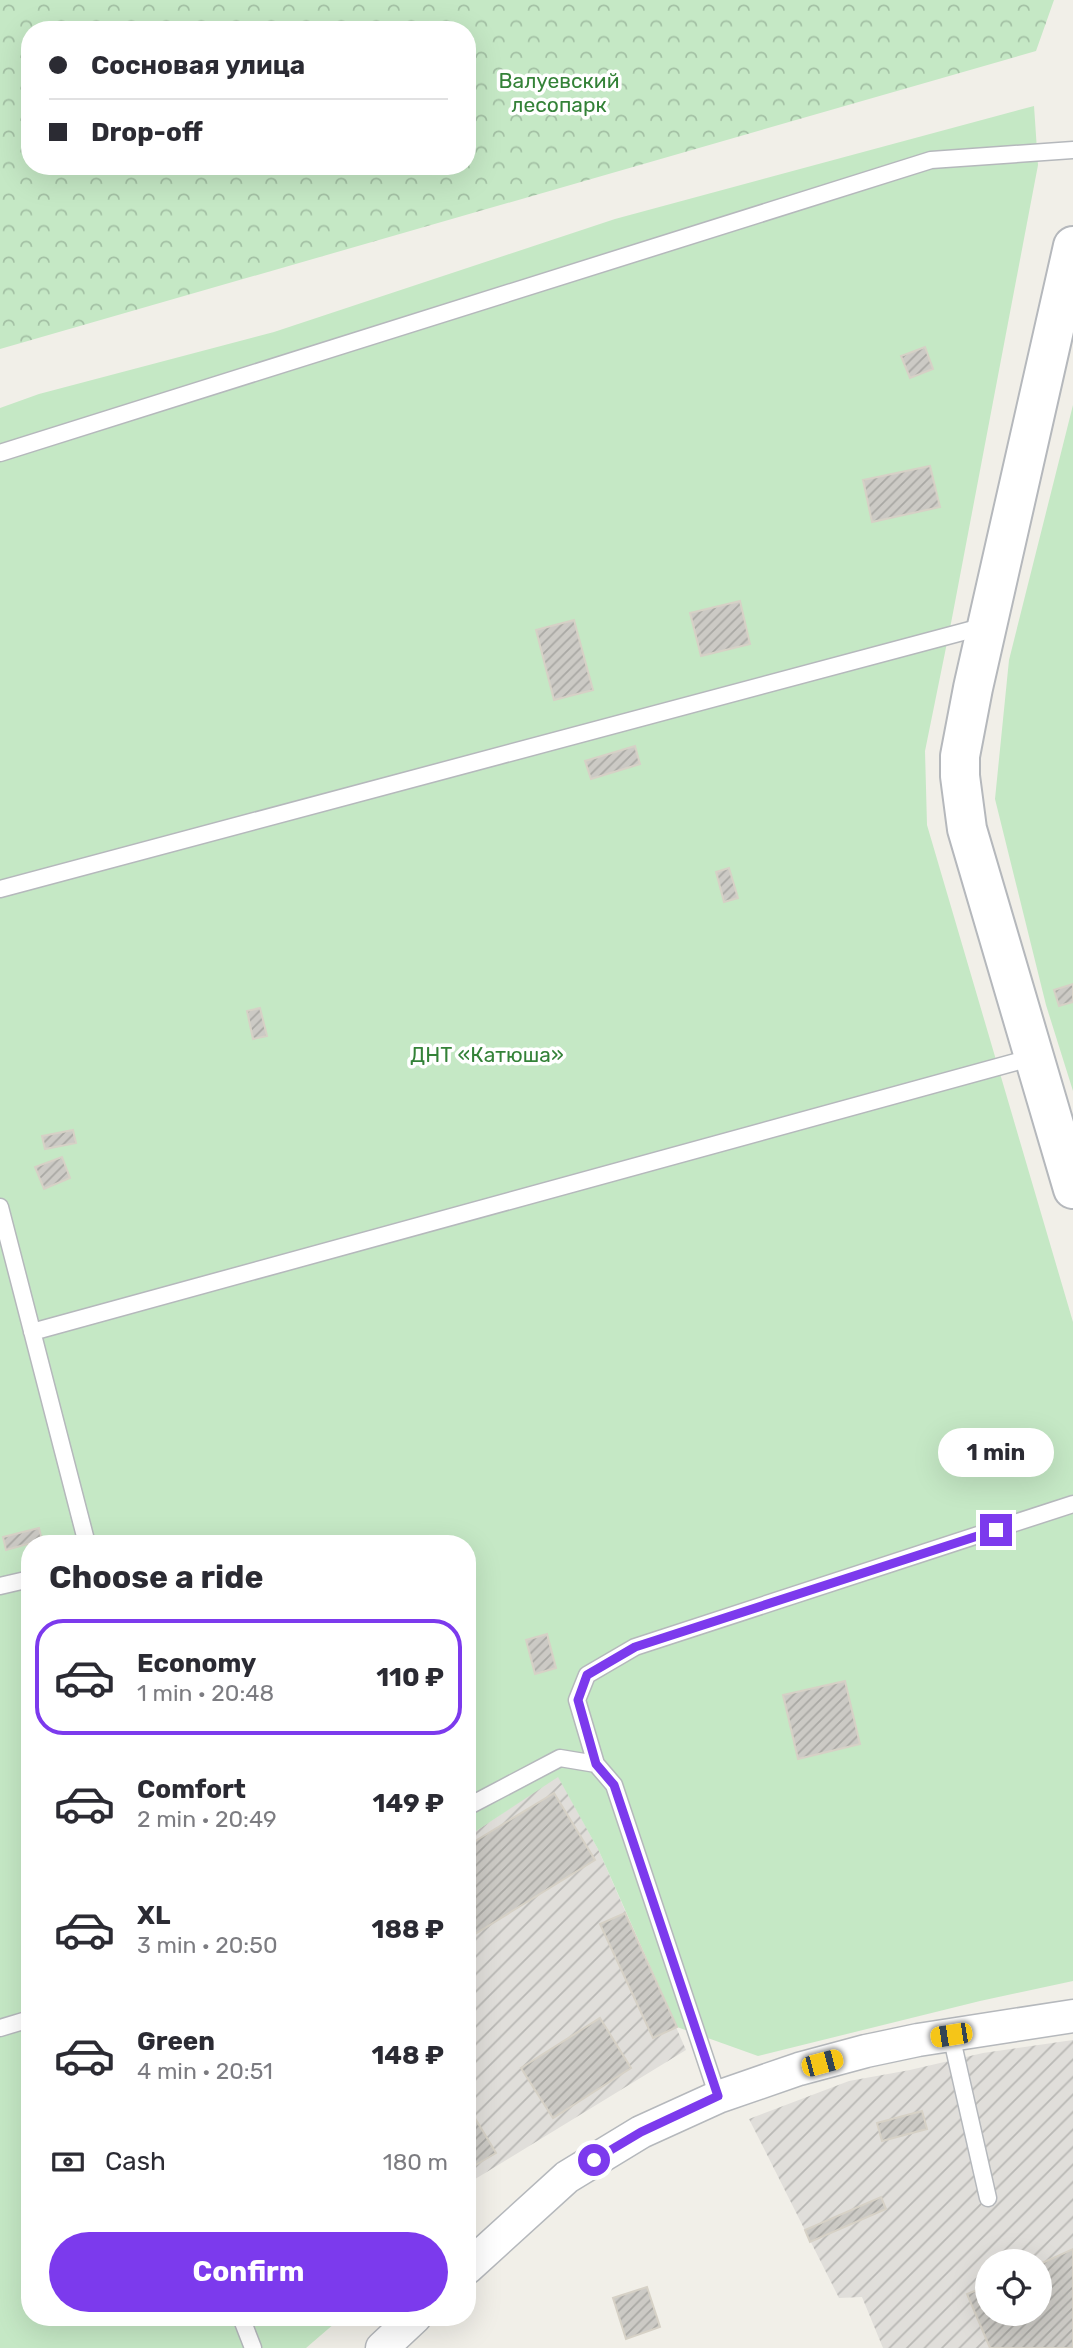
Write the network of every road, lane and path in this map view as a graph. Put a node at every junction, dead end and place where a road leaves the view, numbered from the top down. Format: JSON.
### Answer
{"nodes":[{"id":1,"x":1073,"y":150,"type":"edge"},
{"id":2,"x":1073,"y":246,"type":"edge"},
{"id":3,"x":0,"y":453,"type":"edge"},
{"id":4,"x":987,"y":625,"type":"junction"},
{"id":5,"x":0,"y":889,"type":"edge"},
{"id":6,"x":1034,"y":1057,"type":"junction"},
{"id":7,"x":1073,"y":1189,"type":"edge"},
{"id":8,"x":0,"y":1208,"type":"edge"},
{"id":9,"x":32,"y":1332,"type":"junction"},
{"id":10,"x":1073,"y":1504,"type":"edge"},
{"id":11,"x":85,"y":1535,"type":"edge"},
{"id":12,"x":21,"y":1580,"type":"edge"},
{"id":13,"x":0,"y":1586,"type":"edge"},
{"id":14,"x":596,"y":1764,"type":"junction"},
{"id":15,"x":476,"y":1802,"type":"edge"},
{"id":16,"x":1073,"y":2016,"type":"edge"},
{"id":17,"x":21,"y":2022,"type":"edge"},
{"id":18,"x":0,"y":2028,"type":"edge"},
{"id":19,"x":951,"y":2035,"type":"junction"},
{"id":20,"x":718,"y":2096,"type":"junction"},
{"id":21,"x":988,"y":2198,"type":"dead end"},
{"id":22,"x":476,"y":2260,"type":"edge"},
{"id":23,"x":245,"y":2326,"type":"edge"},
{"id":24,"x":405,"y":2326,"type":"edge"},
{"id":25,"x":253,"y":2348,"type":"edge"},
{"id":26,"x":382,"y":2348,"type":"edge"}],
"edges":[{"from":1,"to":3,"type":"lane"},
{"from":2,"to":4,"type":"street"},
{"from":4,"to":5,"type":"lane"},
{"from":4,"to":6,"type":"street"},
{"from":6,"to":7,"type":"street"},
{"from":6,"to":9,"type":"lane"},
{"from":8,"to":9,"type":"lane"},
{"from":9,"to":11,"type":"lane"},
{"from":10,"to":14,"type":"lane"},
{"from":12,"to":13,"type":"lane"},
{"from":14,"to":15,"type":"lane"},
{"from":14,"to":20,"type":"lane"},
{"from":16,"to":19,"type":"street"},
{"from":17,"to":18,"type":"lane"},
{"from":19,"to":20,"type":"street"},
{"from":19,"to":21,"type":"lane"},
{"from":20,"to":22,"type":"street"},
{"from":23,"to":25,"type":"lane"},
{"from":24,"to":26,"type":"street"}]}
